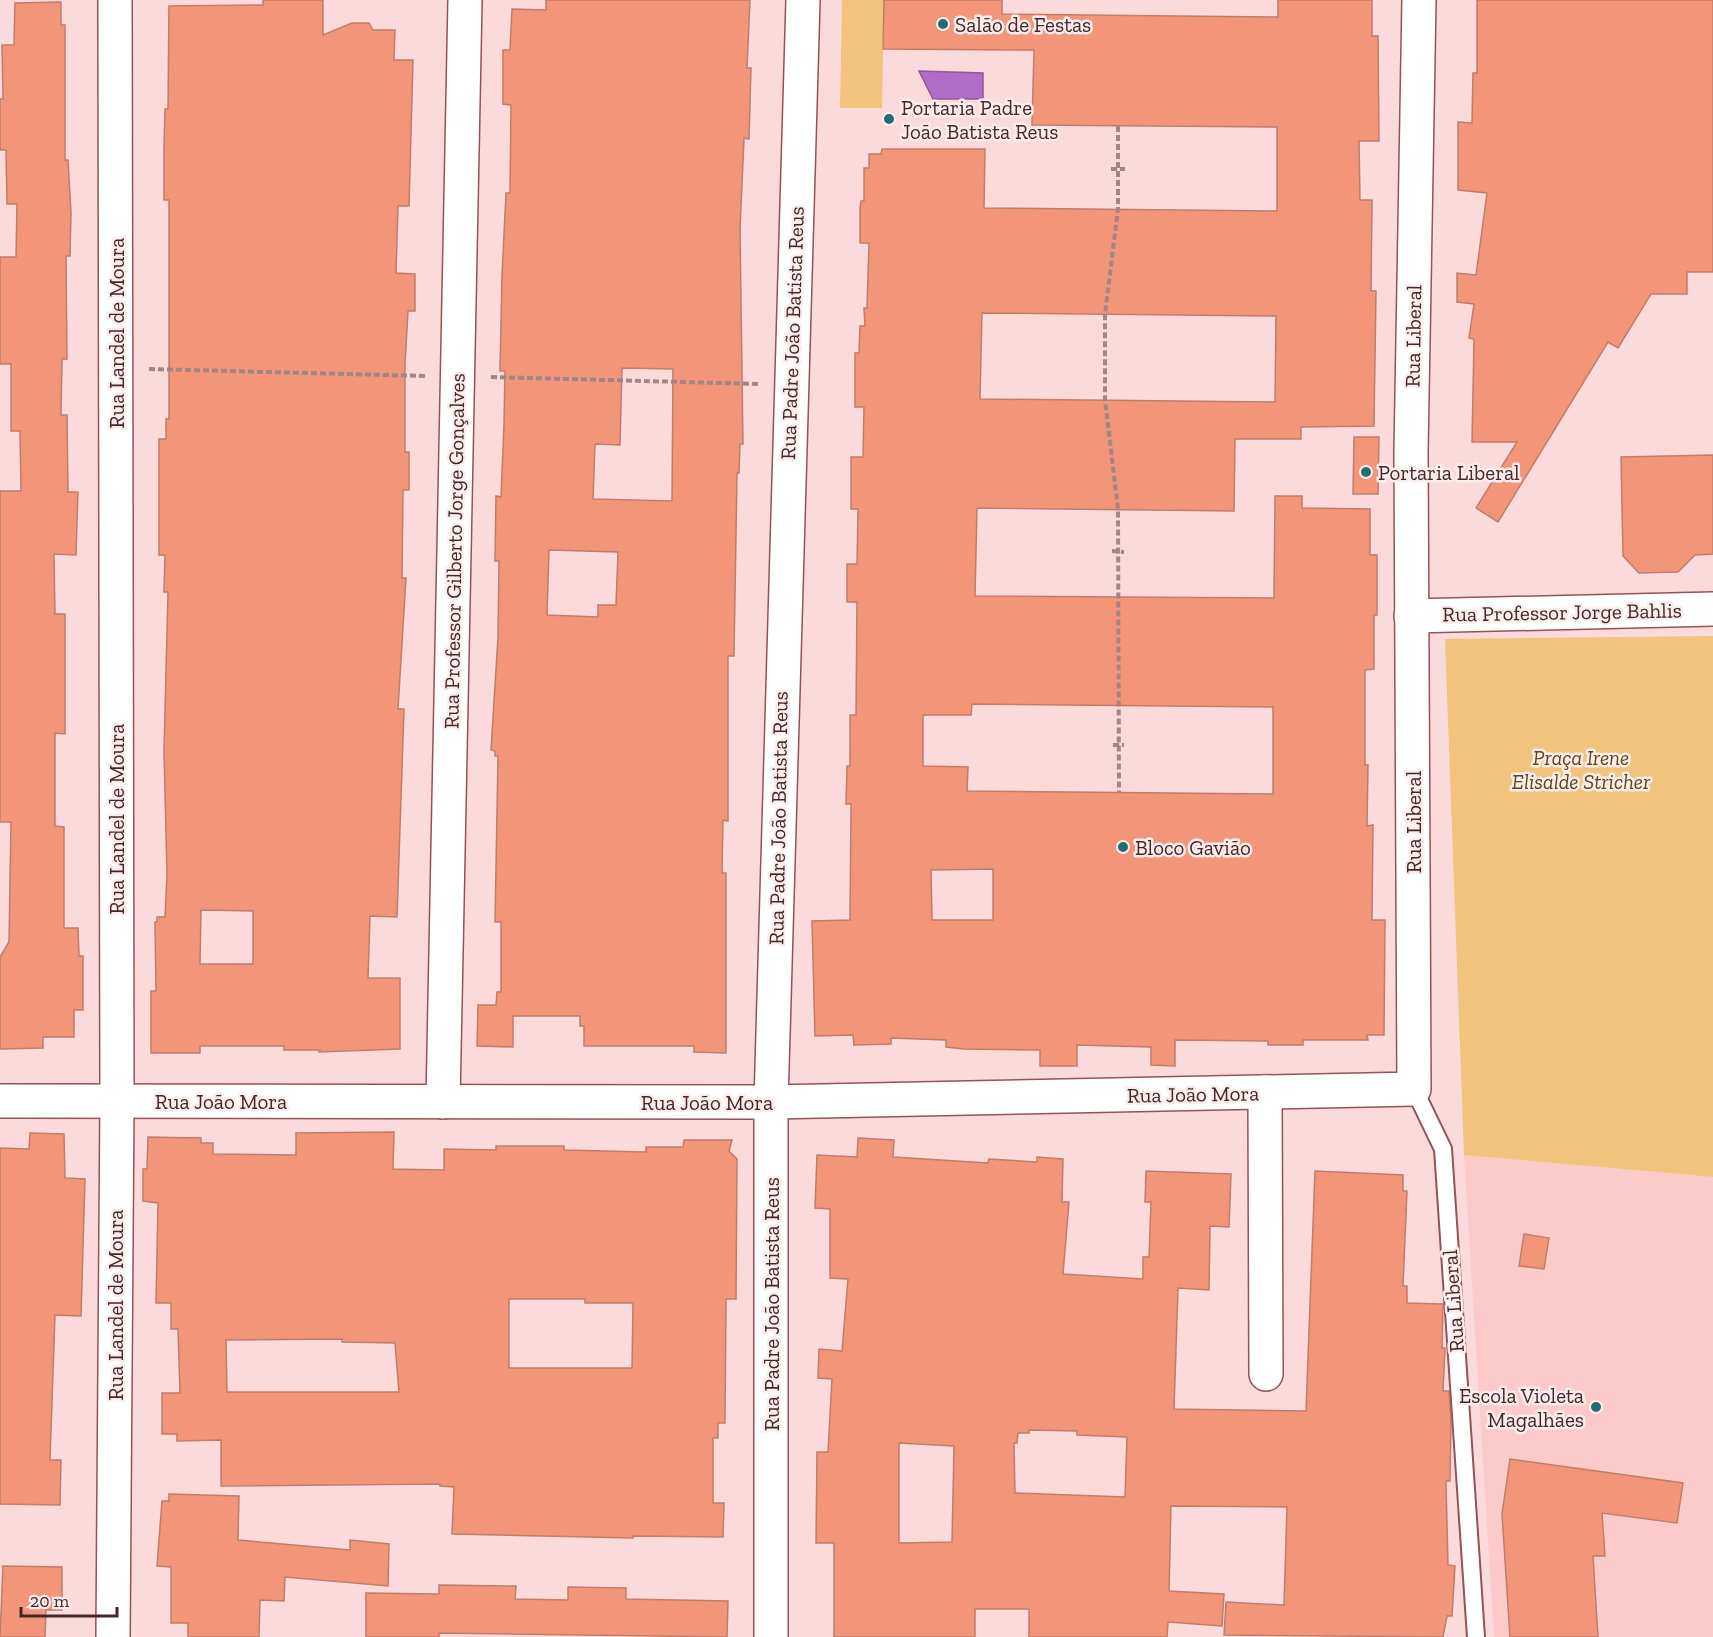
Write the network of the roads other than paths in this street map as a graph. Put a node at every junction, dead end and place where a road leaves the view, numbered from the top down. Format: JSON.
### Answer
{"nodes":[{"id":1,"x":115,"y":0,"type":"edge"},
{"id":2,"x":465,"y":0,"type":"edge"},
{"id":3,"x":803,"y":0,"type":"edge"},
{"id":4,"x":1419,"y":0,"type":"edge"},
{"id":5,"x":1713,"y":609,"type":"edge"},
{"id":6,"x":1412,"y":616,"type":"junction"},
{"id":7,"x":1414,"y":1089,"type":"junction"},
{"id":8,"x":1265,"y":1092,"type":"junction"},
{"id":9,"x":0,"y":1101,"type":"edge"},
{"id":10,"x":117,"y":1101,"type":"junction"},
{"id":11,"x":443,"y":1102,"type":"junction"},
{"id":12,"x":771,"y":1102,"type":"junction"},
{"id":13,"x":1266,"y":1374,"type":"dead end"},
{"id":14,"x":113,"y":1637,"type":"edge"},
{"id":15,"x":771,"y":1637,"type":"edge"},
{"id":16,"x":1476,"y":1637,"type":"edge"}],
"edges":[{"from":1,"to":10,"type":"street","name":"Rua Landel de Moura"},
{"from":2,"to":11,"type":"street","name":"Rua Professor Gilberto Jorge Gonçalves"},
{"from":3,"to":12,"type":"street","name":"Rua Padre João Batista Reus"},
{"from":4,"to":6,"type":"street","name":"Rua Liberal"},
{"from":5,"to":6,"type":"street","name":"Rua Professor Jorge Bahlis"},
{"from":6,"to":7,"type":"street","name":"Rua Liberal"},
{"from":7,"to":8,"type":"street","name":"Rua João Mora"},
{"from":7,"to":16,"type":"lane","name":"Rua Liberal"},
{"from":8,"to":12,"type":"street","name":"Rua João Mora"},
{"from":8,"to":13,"type":"street"},
{"from":9,"to":10,"type":"street","name":"Rua João Mora"},
{"from":10,"to":11,"type":"street","name":"Rua João Mora"},
{"from":10,"to":14,"type":"street","name":"Rua Landel de Moura"},
{"from":11,"to":12,"type":"street","name":"Rua João Mora"},
{"from":12,"to":15,"type":"street","name":"Rua Padre João Batista Reus"}]}
